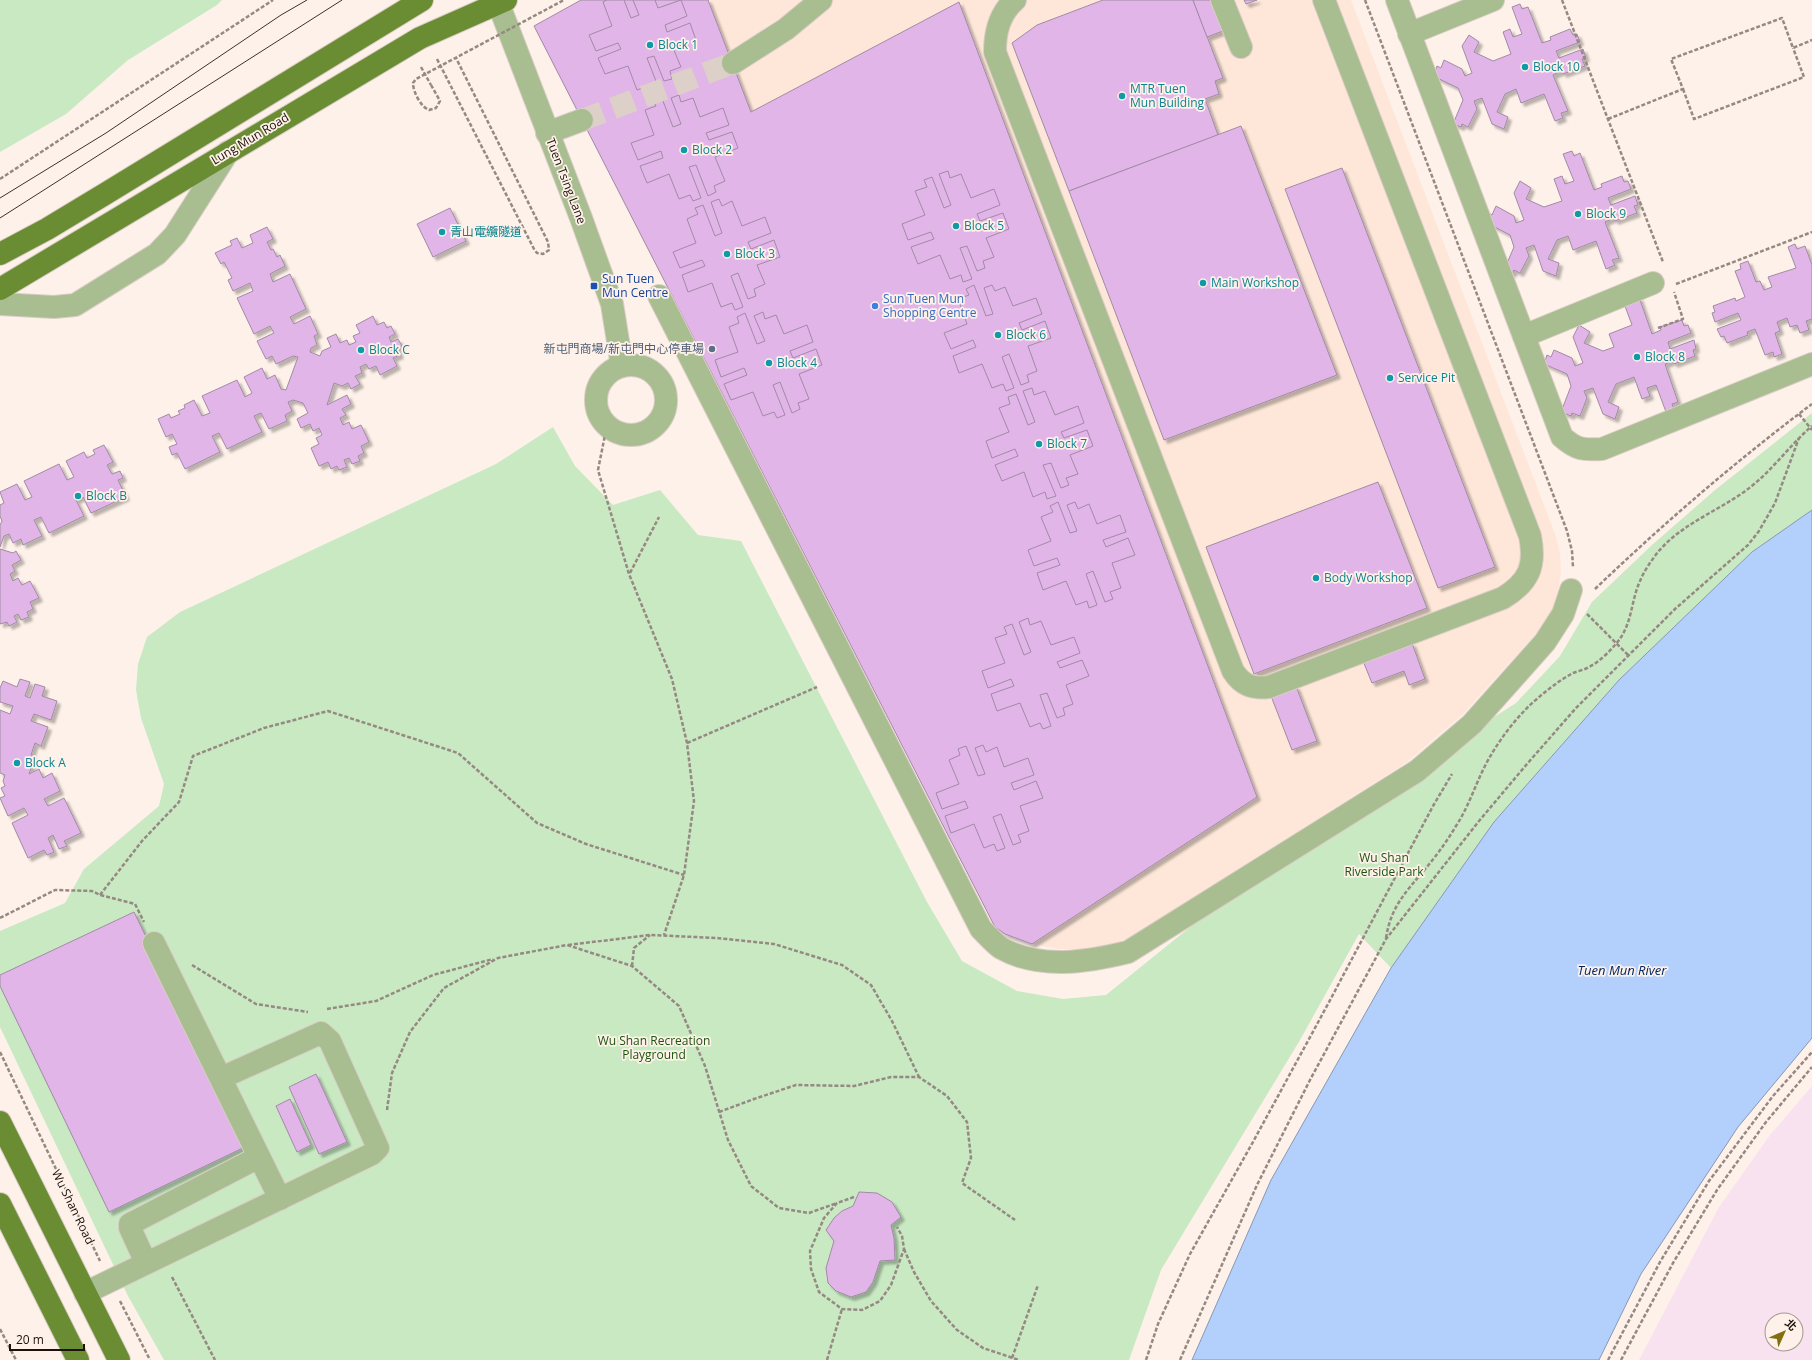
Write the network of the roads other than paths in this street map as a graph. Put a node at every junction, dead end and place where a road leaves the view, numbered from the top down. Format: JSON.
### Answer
{"nodes":[{"id":1,"x":422,"y":0,"type":"edge"},
{"id":2,"x":821,"y":0,"type":"edge"},
{"id":3,"x":1015,"y":0,"type":"edge"},
{"id":4,"x":1222,"y":0,"type":"edge"},
{"id":5,"x":1324,"y":0,"type":"edge"},
{"id":6,"x":1397,"y":0,"type":"edge"},
{"id":7,"x":1493,"y":0,"type":"edge"},
{"id":8,"x":500,"y":1,"type":"edge"},
{"id":9,"x":1409,"y":34,"type":"junction"},
{"id":10,"x":1241,"y":48,"type":"dead end"},
{"id":11,"x":732,"y":63,"type":"tunnel mouth"},
{"id":12,"x":582,"y":120,"type":"tunnel mouth"},
{"id":13,"x":547,"y":132,"type":"junction"},
{"id":14,"x":228,"y":152,"type":"junction"},
{"id":15,"x":0,"y":254,"type":"edge"},
{"id":16,"x":1653,"y":283,"type":"dead end"},
{"id":17,"x":0,"y":289,"type":"edge"},
{"id":18,"x":659,"y":296,"type":"dead end"},
{"id":19,"x":0,"y":304,"type":"edge"},
{"id":20,"x":1524,"y":336,"type":"junction"},
{"id":21,"x":1812,"y":364,"type":"edge"},
{"id":22,"x":622,"y":366,"type":"junction"},
{"id":23,"x":1571,"y":590,"type":"road end"},
{"id":24,"x":154,"y":943,"type":"dead end"},
{"id":25,"x":221,"y":1078,"type":"junction"},
{"id":26,"x":0,"y":1122,"type":"edge"},
{"id":27,"x":259,"y":1157,"type":"junction"},
{"id":28,"x":280,"y":1199,"type":"junction"},
{"id":29,"x":0,"y":1204,"type":"edge"},
{"id":30,"x":146,"y":1263,"type":"junction"},
{"id":31,"x":85,"y":1293,"type":"junction"},
{"id":32,"x":78,"y":1360,"type":"edge"},
{"id":33,"x":119,"y":1360,"type":"edge"}],
"edges":[{"from":1,"to":15,"type":"main road"},
{"from":2,"to":11,"type":"street"},
{"from":3,"to":5,"type":"street"},
{"from":4,"to":10,"type":"street"},
{"from":6,"to":9,"type":"street"},
{"from":7,"to":9,"type":"street"},
{"from":8,"to":13,"type":"street","name":"Tuen Tsing Lane"},
{"from":8,"to":14,"type":"main road","name":"Lung Mun Road"},
{"from":9,"to":20,"type":"street"},
{"from":12,"to":13,"type":"street"},
{"from":13,"to":22,"type":"street","name":"Tuen Tsing Lane"},
{"from":14,"to":17,"type":"main road","name":"Lung Mun Road"},
{"from":14,"to":19,"type":"street"},
{"from":16,"to":20,"type":"street"},
{"from":18,"to":23,"type":"street"},
{"from":20,"to":21,"type":"street"},
{"from":22,"to":22,"type":"street"},
{"from":24,"to":25,"type":"street"},
{"from":25,"to":27,"type":"street"},
{"from":25,"to":28,"type":"street"},
{"from":26,"to":31,"type":"main road"},
{"from":27,"to":28,"type":"street"},
{"from":27,"to":30,"type":"street"},
{"from":28,"to":30,"type":"street"},
{"from":29,"to":32,"type":"main road"},
{"from":30,"to":31,"type":"street"},
{"from":31,"to":33,"type":"main road"}]}
